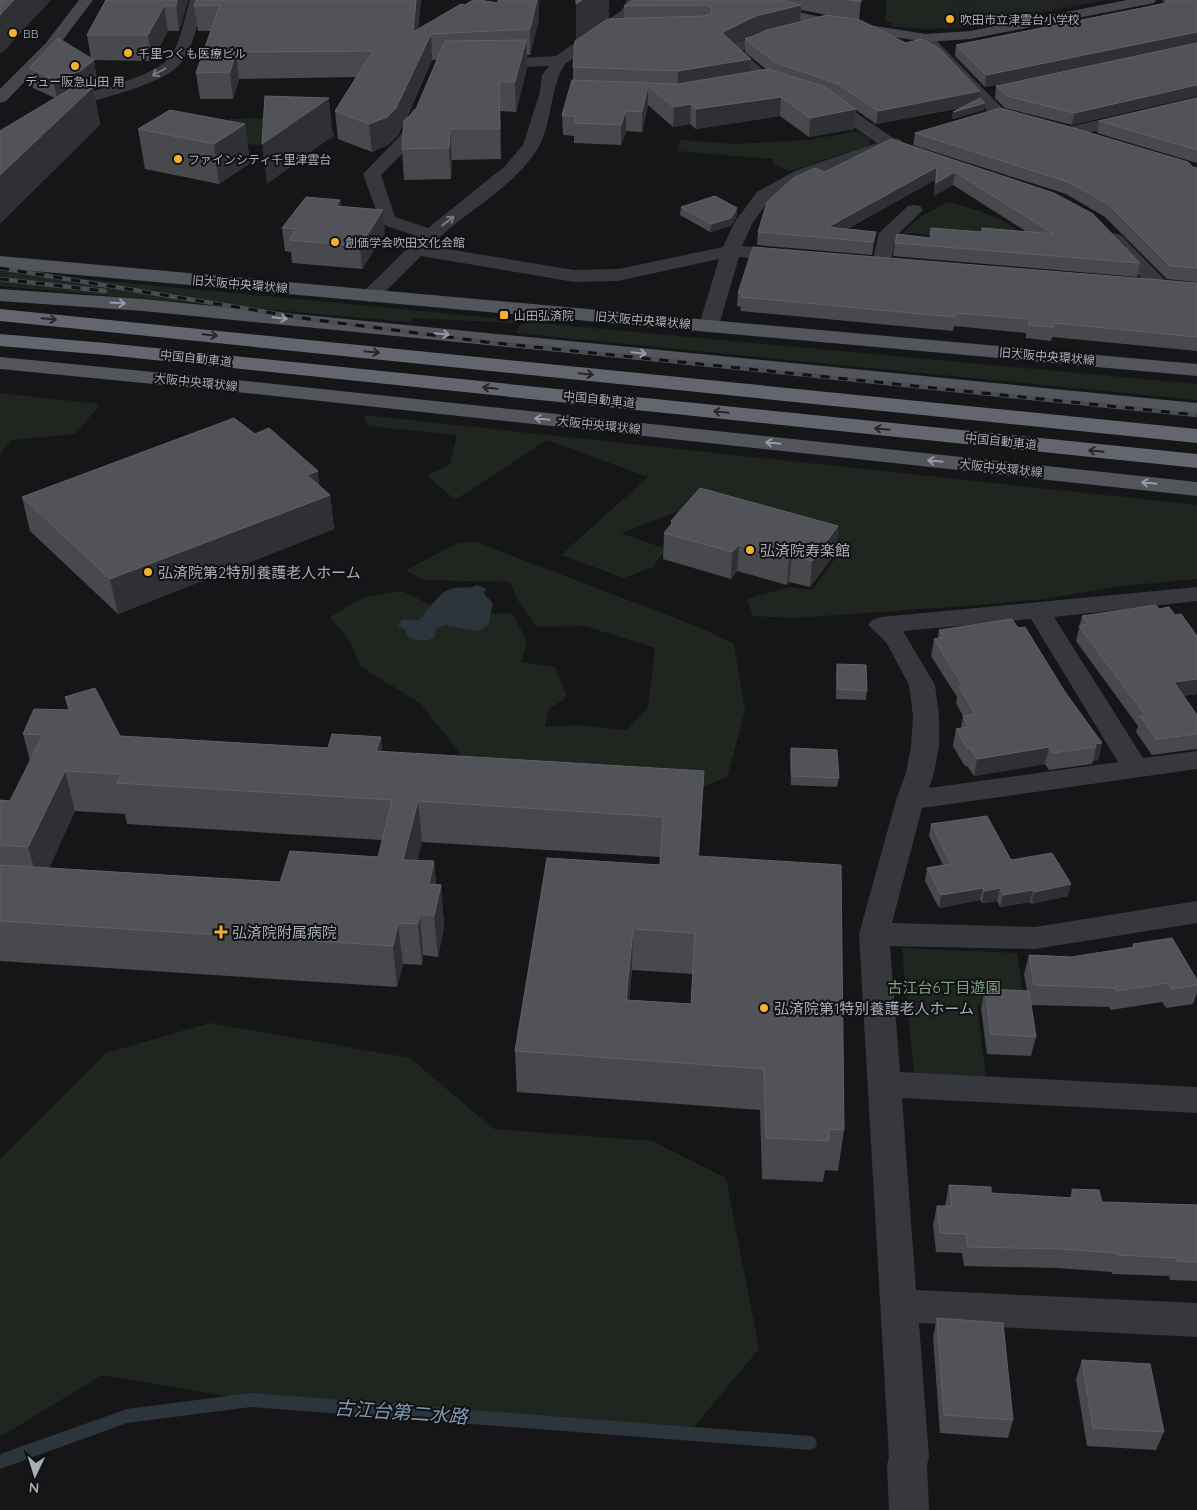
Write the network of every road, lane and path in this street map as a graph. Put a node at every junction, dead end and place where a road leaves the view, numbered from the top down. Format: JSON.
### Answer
{"nodes":[{"id":1,"x":86,"y":0,"type":"edge"},
{"id":2,"x":197,"y":0,"type":"edge"},
{"id":3,"x":728,"y":0,"type":"edge"},
{"id":4,"x":1149,"y":0,"type":"edge"},
{"id":5,"x":639,"y":1,"type":"edge"},
{"id":6,"x":825,"y":22,"type":"junction"},
{"id":7,"x":603,"y":30,"type":"junction"},
{"id":8,"x":631,"y":31,"type":"edge"},
{"id":9,"x":926,"y":38,"type":"junction"},
{"id":10,"x":23,"y":54,"type":"dead end"},
{"id":11,"x":560,"y":61,"type":"junction"},
{"id":12,"x":476,"y":63,"type":"edge"},
{"id":13,"x":0,"y":77,"type":"edge"},
{"id":14,"x":768,"y":81,"type":"junction"},
{"id":15,"x":750,"y":84,"type":"edge"},
{"id":16,"x":1001,"y":90,"type":"edge"},
{"id":17,"x":548,"y":92,"type":"junction"},
{"id":18,"x":566,"y":93,"type":"edge"},
{"id":19,"x":981,"y":94,"type":"junction"},
{"id":20,"x":0,"y":98,"type":"edge"},
{"id":21,"x":423,"y":101,"type":"edge"},
{"id":22,"x":1197,"y":102,"type":"edge"},
{"id":23,"x":998,"y":113,"type":"junction"},
{"id":24,"x":979,"y":118,"type":"edge"},
{"id":25,"x":1071,"y":132,"type":"junction"},
{"id":26,"x":913,"y":137,"type":"dead end"},
{"id":27,"x":1099,"y":140,"type":"edge"},
{"id":28,"x":0,"y":145,"type":"edge"},
{"id":29,"x":890,"y":145,"type":"junction"},
{"id":30,"x":938,"y":160,"type":"edge"},
{"id":31,"x":914,"y":210,"type":"dead end"},
{"id":32,"x":1105,"y":229,"type":"edge"},
{"id":33,"x":430,"y":235,"type":"junction"},
{"id":34,"x":415,"y":249,"type":"junction"},
{"id":35,"x":731,"y":251,"type":"junction"},
{"id":36,"x":806,"y":257,"type":"edge"},
{"id":37,"x":0,"y":262,"type":"edge"},
{"id":38,"x":900,"y":265,"type":"edge"},
{"id":39,"x":1131,"y":284,"type":"edge"},
{"id":40,"x":0,"y":295,"type":"edge"},
{"id":41,"x":370,"y":296,"type":"junction"},
{"id":42,"x":0,"y":315,"type":"edge"},
{"id":43,"x":709,"y":325,"type":"junction"},
{"id":44,"x":0,"y":340,"type":"edge"},
{"id":45,"x":0,"y":363,"type":"edge"},
{"id":46,"x":1197,"y":370,"type":"edge"},
{"id":47,"x":1197,"y":409,"type":"edge"},
{"id":48,"x":1197,"y":436,"type":"edge"},
{"id":49,"x":1197,"y":461,"type":"edge"},
{"id":50,"x":1197,"y":489,"type":"edge"},
{"id":51,"x":1192,"y":601,"type":"edge"},
{"id":52,"x":1038,"y":611,"type":"junction"},
{"id":53,"x":1197,"y":760,"type":"edge"},
{"id":54,"x":1136,"y":769,"type":"junction"},
{"id":55,"x":910,"y":800,"type":"junction"},
{"id":56,"x":1197,"y":912,"type":"edge"},
{"id":57,"x":874,"y":934,"type":"junction"},
{"id":58,"x":884,"y":1084,"type":"junction"},
{"id":59,"x":1197,"y":1100,"type":"edge"},
{"id":60,"x":899,"y":1306,"type":"junction"},
{"id":61,"x":1197,"y":1320,"type":"edge"},
{"id":62,"x":909,"y":1510,"type":"edge"}],
"edges":[{"from":1,"to":20,"type":"street"},
{"from":2,"to":28,"type":"street","one_way":true},
{"from":3,"to":6,"type":"street"},
{"from":4,"to":9,"type":"street"},
{"from":5,"to":7,"type":"street"},
{"from":6,"to":9,"type":"street"},
{"from":6,"to":14,"type":"street"},
{"from":7,"to":8,"type":"street"},
{"from":7,"to":11,"type":"street"},
{"from":9,"to":19,"type":"street"},
{"from":10,"to":13,"type":"street"},
{"from":11,"to":12,"type":"street"},
{"from":11,"to":17,"type":"street"},
{"from":14,"to":15,"type":"street"},
{"from":14,"to":29,"type":"street"},
{"from":16,"to":19,"type":"street"},
{"from":17,"to":18,"type":"street"},
{"from":33,"to":17,"type":"street","one_way":true},
{"from":19,"to":23,"type":"street"},
{"from":21,"to":33,"type":"street"},
{"from":22,"to":25,"type":"street"},
{"from":23,"to":24,"type":"street"},
{"from":23,"to":25,"type":"street"},
{"from":25,"to":27,"type":"street"},
{"from":26,"to":29,"type":"street"},
{"from":29,"to":30,"type":"street"},
{"from":29,"to":35,"type":"street"},
{"from":31,"to":38,"type":"street"},
{"from":32,"to":39,"type":"street"},
{"from":33,"to":34,"type":"street"},
{"from":34,"to":35,"type":"street"},
{"from":34,"to":41,"type":"street"},
{"from":35,"to":36,"type":"street"},
{"from":35,"to":43,"type":"street"},
{"from":37,"to":41,"type":"main road","name":"旧大阪中央環状線"},
{"from":40,"to":47,"type":"main road","one_way":true},
{"from":41,"to":43,"type":"main road","name":"旧大阪中央環状線"},
{"from":42,"to":48,"type":"highway","name":"中国自動車道","one_way":true},
{"from":43,"to":46,"type":"main road","name":"旧大阪中央環状線"},
{"from":49,"to":44,"type":"highway","name":"中国自動車道","one_way":true},
{"from":50,"to":45,"type":"main road","name":"大阪中央環状線","one_way":true},
{"from":51,"to":52,"type":"street"},
{"from":52,"to":54,"type":"street"},
{"from":52,"to":55,"type":"street"},
{"from":53,"to":54,"type":"street"},
{"from":54,"to":55,"type":"street"},
{"from":55,"to":57,"type":"street"},
{"from":56,"to":57,"type":"street"},
{"from":57,"to":58,"type":"street"},
{"from":58,"to":59,"type":"street"},
{"from":58,"to":60,"type":"street"},
{"from":60,"to":61,"type":"street"},
{"from":60,"to":62,"type":"street"}]}
